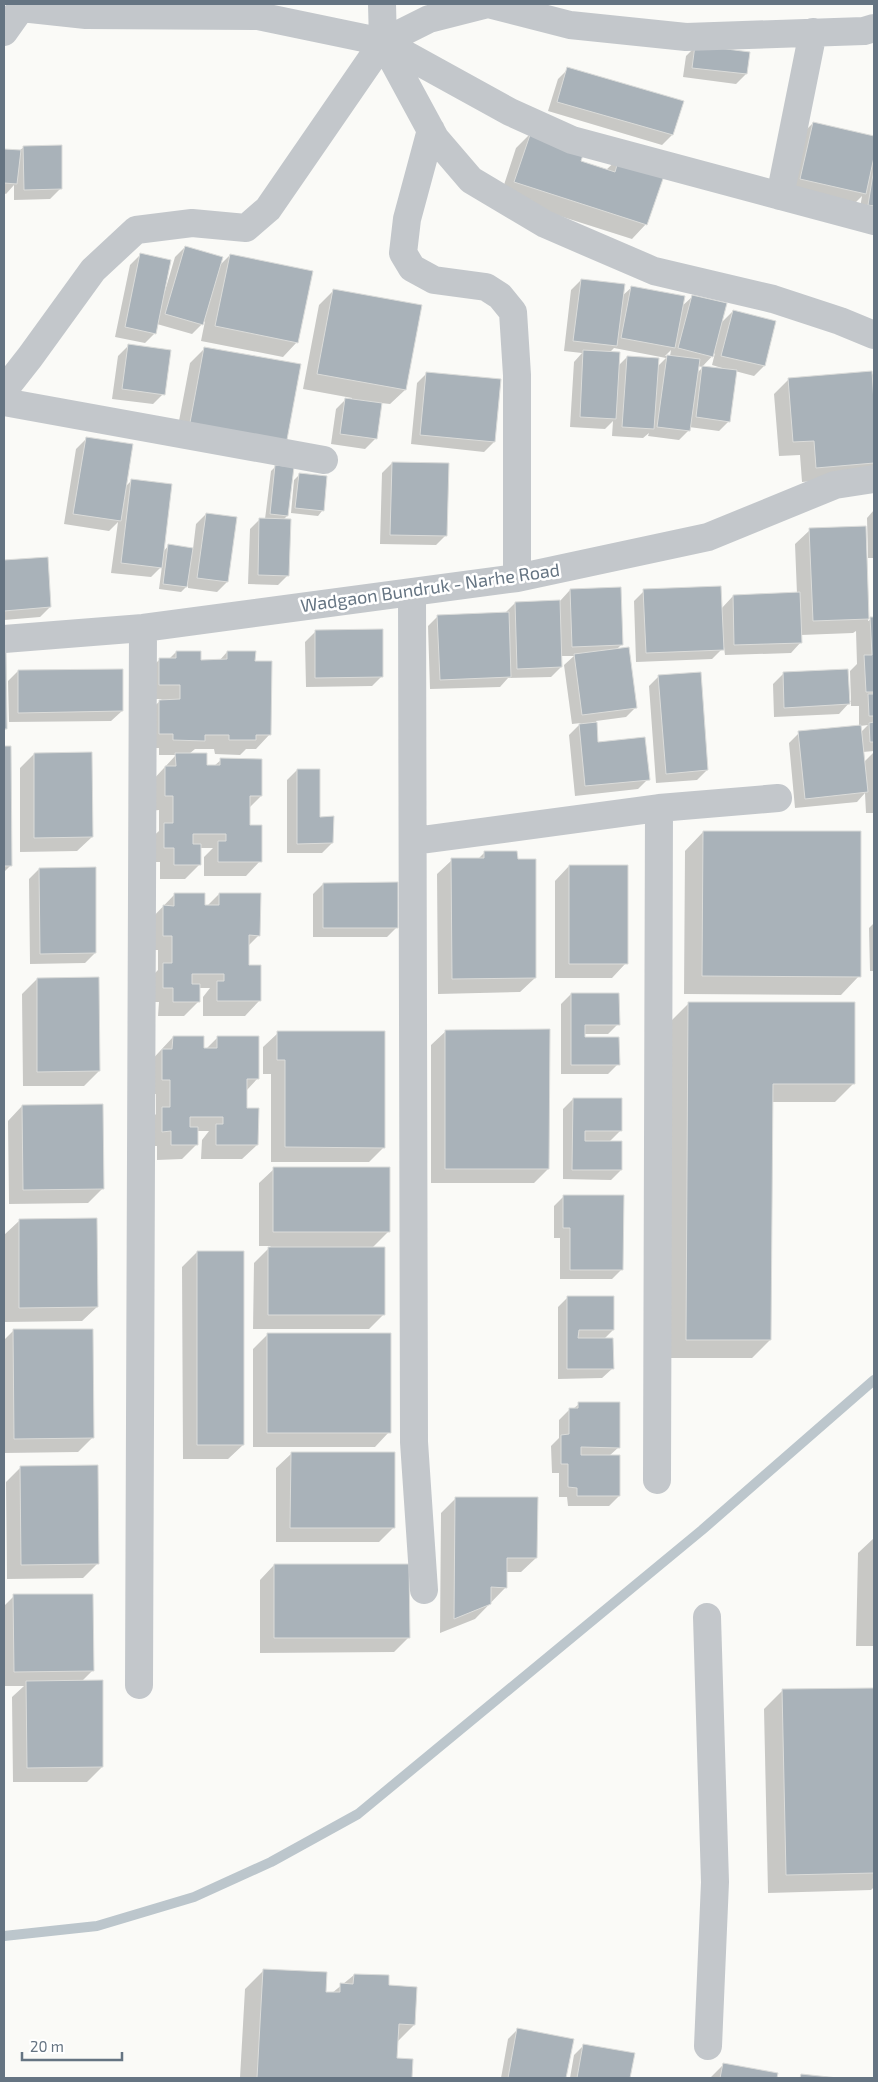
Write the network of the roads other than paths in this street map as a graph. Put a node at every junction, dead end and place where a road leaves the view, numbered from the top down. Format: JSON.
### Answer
{"nodes":[{"id":1,"x":382,"y":4,"type":"edge"},
{"id":2,"x":501,"y":5,"type":"edge"},
{"id":3,"x":21,"y":6,"type":"edge"},
{"id":4,"x":874,"y":28,"type":"edge"},
{"id":5,"x":4,"y":32,"type":"edge"},
{"id":6,"x":813,"y":32,"type":"junction"},
{"id":7,"x":383,"y":42,"type":"junction"},
{"id":8,"x":431,"y":130,"type":"junction"},
{"id":9,"x":780,"y":196,"type":"junction"},
{"id":10,"x":874,"y":221,"type":"edge"},
{"id":11,"x":874,"y":335,"type":"edge"},
{"id":12,"x":4,"y":390,"type":"edge"},
{"id":13,"x":4,"y":402,"type":"edge"},
{"id":14,"x":324,"y":460,"type":"dead end"},
{"id":15,"x":874,"y":478,"type":"edge"},
{"id":16,"x":517,"y":578,"type":"junction"},
{"id":17,"x":412,"y":592,"type":"junction"},
{"id":18,"x":143,"y":628,"type":"junction"},
{"id":19,"x":4,"y":639,"type":"edge"},
{"id":20,"x":778,"y":798,"type":"dead end"},
{"id":21,"x":659,"y":808,"type":"junction"},
{"id":22,"x":414,"y":841,"type":"junction"},
{"id":23,"x":657,"y":1480,"type":"dead end"},
{"id":24,"x":424,"y":1590,"type":"dead end"},
{"id":25,"x":707,"y":1617,"type":"dead end"},
{"id":26,"x":139,"y":1685,"type":"dead end"},
{"id":27,"x":708,"y":2046,"type":"dead end"}],
"edges":[{"from":1,"to":7,"type":"street"},
{"from":2,"to":6,"type":"street"},
{"from":2,"to":7,"type":"street"},
{"from":3,"to":5,"type":"street"},
{"from":3,"to":7,"type":"street"},
{"from":4,"to":6,"type":"street"},
{"from":6,"to":9,"type":"street"},
{"from":7,"to":8,"type":"street"},
{"from":7,"to":9,"type":"street"},
{"from":7,"to":12,"type":"street"},
{"from":8,"to":11,"type":"street"},
{"from":8,"to":16,"type":"street"},
{"from":9,"to":10,"type":"street"},
{"from":13,"to":14,"type":"street"},
{"from":15,"to":16,"type":"street","name":"Wadgaon Bundruk - Narhe Road"},
{"from":16,"to":17,"type":"street","name":"Wadgaon Bundruk - Narhe Road"},
{"from":17,"to":18,"type":"street","name":"Wadgaon Bundruk - Narhe Road"},
{"from":17,"to":22,"type":"street"},
{"from":18,"to":19,"type":"street","name":"Wadgaon Bundruk - Narhe Road"},
{"from":18,"to":26,"type":"street"},
{"from":20,"to":21,"type":"street"},
{"from":21,"to":22,"type":"street"},
{"from":21,"to":23,"type":"street"},
{"from":22,"to":24,"type":"street"},
{"from":25,"to":27,"type":"street"}]}
